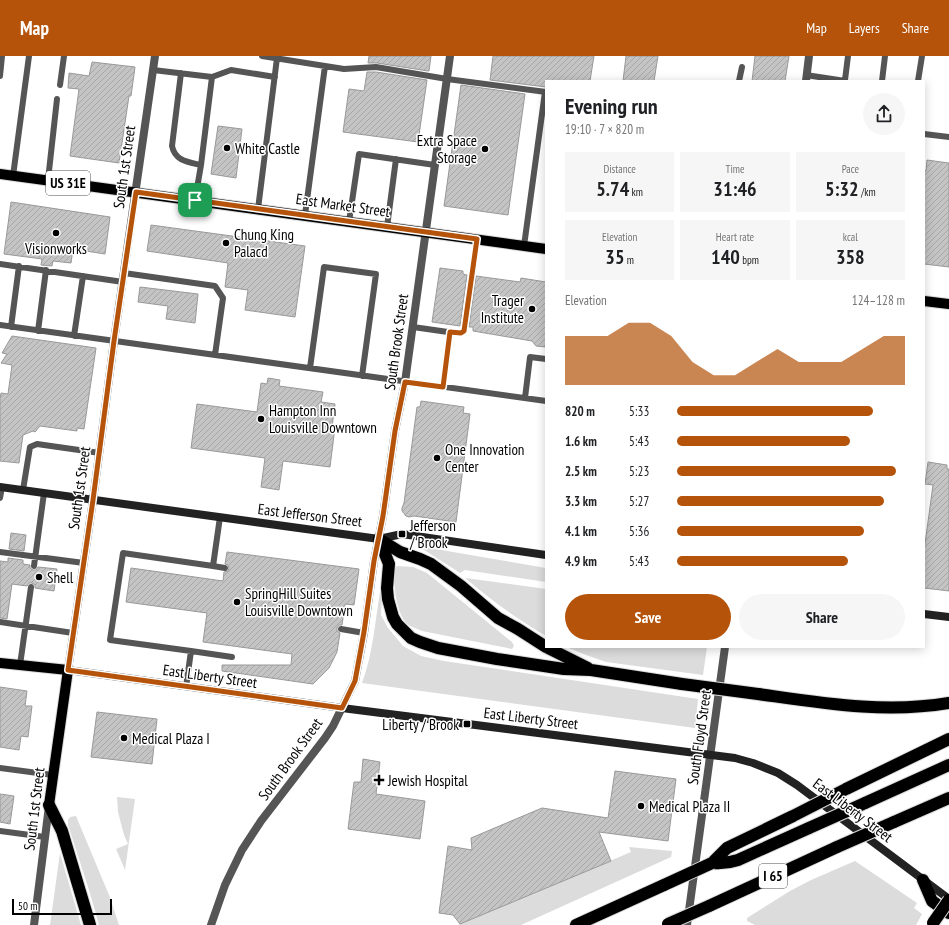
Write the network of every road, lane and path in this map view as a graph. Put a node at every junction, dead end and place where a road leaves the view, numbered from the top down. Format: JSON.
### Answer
{"nodes":[{"id":1,"x":2,"y":56,"type":"edge"},
{"id":2,"x":29,"y":56,"type":"edge"},
{"id":3,"x":64,"y":56,"type":"edge"},
{"id":4,"x":155,"y":56,"type":"edge"},
{"id":5,"x":262,"y":56,"type":"edge"},
{"id":6,"x":450,"y":56,"type":"edge"},
{"id":7,"x":809,"y":56,"type":"edge"},
{"id":8,"x":848,"y":56,"type":"edge"},
{"id":9,"x":885,"y":56,"type":"edge"},
{"id":10,"x":922,"y":56,"type":"edge"},
{"id":11,"x":277,"y":58,"type":"junction"},
{"id":12,"x":325,"y":66,"type":"junction"},
{"id":13,"x":742,"y":68,"type":"dead end"},
{"id":14,"x":153,"y":70,"type":"junction"},
{"id":15,"x":181,"y":73,"type":"junction"},
{"id":16,"x":0,"y":76,"type":"edge"},
{"id":17,"x":212,"y":77,"type":"junction"},
{"id":18,"x":275,"y":77,"type":"junction"},
{"id":19,"x":447,"y":78,"type":"junction"},
{"id":20,"x":806,"y":78,"type":"edge"},
{"id":21,"x":739,"y":80,"type":"edge"},
{"id":22,"x":832,"y":80,"type":"edge"},
{"id":23,"x":845,"y":80,"type":"edge"},
{"id":24,"x":882,"y":80,"type":"edge"},
{"id":25,"x":918,"y":80,"type":"edge"},
{"id":26,"x":60,"y":85,"type":"dead end"},
{"id":27,"x":545,"y":92,"type":"edge"},
{"id":28,"x":57,"y":99,"type":"dead end"},
{"id":29,"x":949,"y":129,"type":"edge"},
{"id":30,"x":925,"y":134,"type":"edge"},
{"id":31,"x":948,"y":137,"type":"edge"},
{"id":32,"x":396,"y":159,"type":"junction"},
{"id":33,"x":201,"y":164,"type":"junction"},
{"id":34,"x":435,"y":164,"type":"junction"},
{"id":35,"x":0,"y":174,"type":"edge"},
{"id":36,"x":13,"y":176,"type":"junction"},
{"id":37,"x":48,"y":180,"type":"junction"},
{"id":38,"x":136,"y":192,"type":"junction"},
{"id":39,"x":195,"y":200,"type":"junction"},
{"id":40,"x":258,"y":209,"type":"junction"},
{"id":41,"x":304,"y":215,"type":"junction"},
{"id":42,"x":349,"y":222,"type":"junction"},
{"id":43,"x":387,"y":227,"type":"junction"},
{"id":44,"x":426,"y":232,"type":"junction"},
{"id":45,"x":477,"y":239,"type":"junction"},
{"id":46,"x":524,"y":246,"type":"junction"},
{"id":47,"x":545,"y":249,"type":"edge"},
{"id":48,"x":0,"y":264,"type":"edge"},
{"id":49,"x":19,"y":266,"type":"junction"},
{"id":50,"x":46,"y":270,"type":"junction"},
{"id":51,"x":124,"y":273,"type":"junction"},
{"id":52,"x":83,"y":276,"type":"junction"},
{"id":53,"x":123,"y":282,"type":"junction"},
{"id":54,"x":925,"y":300,"type":"edge"},
{"id":55,"x":949,"y":304,"type":"edge"},
{"id":56,"x":0,"y":326,"type":"edge"},
{"id":57,"x":11,"y":327,"type":"junction"},
{"id":58,"x":413,"y":327,"type":"junction"},
{"id":59,"x":38,"y":331,"type":"junction"},
{"id":60,"x":450,"y":332,"type":"junction"},
{"id":61,"x":74,"y":336,"type":"junction"},
{"id":62,"x":114,"y":341,"type":"junction"},
{"id":63,"x":215,"y":355,"type":"junction"},
{"id":64,"x":545,"y":359,"type":"edge"},
{"id":65,"x":310,"y":368,"type":"junction"},
{"id":66,"x":362,"y":376,"type":"junction"},
{"id":67,"x":405,"y":382,"type":"junction"},
{"id":68,"x":443,"y":387,"type":"junction"},
{"id":69,"x":525,"y":398,"type":"junction"},
{"id":70,"x":545,"y":401,"type":"edge"},
{"id":71,"x":100,"y":453,"type":"junction"},
{"id":72,"x":1,"y":487,"type":"edge"},
{"id":73,"x":23,"y":490,"type":"junction"},
{"id":74,"x":44,"y":493,"type":"junction"},
{"id":75,"x":0,"y":498,"type":"edge"},
{"id":76,"x":93,"y":500,"type":"junction"},
{"id":77,"x":220,"y":517,"type":"junction"},
{"id":78,"x":379,"y":539,"type":"junction"},
{"id":79,"x":0,"y":552,"type":"edge"},
{"id":80,"x":545,"y":555,"type":"edge"},
{"id":81,"x":36,"y":556,"type":"junction"},
{"id":82,"x":84,"y":563,"type":"junction"},
{"id":83,"x":34,"y":566,"type":"dead end"},
{"id":84,"x":213,"y":566,"type":"junction"},
{"id":85,"x":225,"y":568,"type":"dead end"},
{"id":86,"x":31,"y":587,"type":"dead end"},
{"id":87,"x":925,"y":614,"type":"edge"},
{"id":88,"x":949,"y":618,"type":"edge"},
{"id":89,"x":0,"y":622,"type":"edge"},
{"id":90,"x":26,"y":626,"type":"junction"},
{"id":91,"x":341,"y":629,"type":"dead end"},
{"id":92,"x":73,"y":633,"type":"junction"},
{"id":93,"x":364,"y":633,"type":"junction"},
{"id":94,"x":545,"y":646,"type":"edge"},
{"id":95,"x":548,"y":648,"type":"edge"},
{"id":96,"x":725,"y":648,"type":"edge"},
{"id":97,"x":191,"y":651,"type":"junction"},
{"id":98,"x":232,"y":657,"type":"dead end"},
{"id":99,"x":0,"y":663,"type":"edge"},
{"id":100,"x":20,"y":666,"type":"junction"},
{"id":101,"x":68,"y":670,"type":"junction"},
{"id":102,"x":591,"y":670,"type":"junction"},
{"id":103,"x":186,"y":686,"type":"junction"},
{"id":104,"x":949,"y":703,"type":"edge"},
{"id":105,"x":342,"y":708,"type":"junction"},
{"id":106,"x":949,"y":739,"type":"edge"},
{"id":107,"x":710,"y":755,"type":"junction"},
{"id":108,"x":949,"y":765,"type":"edge"},
{"id":109,"x":0,"y":768,"type":"edge"},
{"id":110,"x":53,"y":775,"type":"junction"},
{"id":111,"x":949,"y":798,"type":"edge"},
{"id":112,"x":49,"y":805,"type":"junction"},
{"id":113,"x":0,"y":831,"type":"edge"},
{"id":114,"x":45,"y":838,"type":"junction"},
{"id":115,"x":712,"y":863,"type":"junction"},
{"id":116,"x":923,"y":880,"type":"junction"},
{"id":117,"x":949,"y":899,"type":"edge"},
{"id":118,"x":949,"y":913,"type":"edge"},
{"id":119,"x":667,"y":924,"type":"edge"},
{"id":120,"x":932,"y":924,"type":"edge"},
{"id":121,"x":34,"y":925,"type":"edge"},
{"id":122,"x":90,"y":925,"type":"edge"},
{"id":123,"x":211,"y":925,"type":"edge"},
{"id":124,"x":576,"y":925,"type":"edge"},
{"id":125,"x":687,"y":925,"type":"edge"}],
"edges":[{"from":1,"to":16,"type":"lane"},
{"from":2,"to":36,"type":"lane"},
{"from":3,"to":26,"type":"lane"},
{"from":4,"to":14,"type":"street","name":"South 1st Street"},
{"from":5,"to":11,"type":"lane"},
{"from":6,"to":19,"type":"street","name":"South Brook Street"},
{"from":7,"to":20,"type":"street"},
{"from":8,"to":23,"type":"lane"},
{"from":9,"to":24,"type":"lane"},
{"from":10,"to":25,"type":"lane"},
{"from":11,"to":12,"type":"lane"},
{"from":11,"to":18,"type":"lane"},
{"from":12,"to":19,"type":"lane"},
{"from":12,"to":41,"type":"lane"},
{"from":13,"to":21,"type":"lane"},
{"from":14,"to":15,"type":"lane"},
{"from":14,"to":38,"type":"street","name":"South 1st Street"},
{"from":15,"to":17,"type":"lane"},
{"from":15,"to":33,"type":"lane"},
{"from":17,"to":18,"type":"lane"},
{"from":17,"to":33,"type":"lane"},
{"from":18,"to":40,"type":"lane"},
{"from":19,"to":27,"type":"lane"},
{"from":19,"to":34,"type":"street","name":"South Brook Street"},
{"from":20,"to":22,"type":"lane"},
{"from":27,"to":46,"type":"lane"},
{"from":28,"to":37,"type":"lane"},
{"from":29,"to":31,"type":"lane"},
{"from":30,"to":31,"type":"lane"},
{"from":32,"to":34,"type":"lane"},
{"from":32,"to":42,"type":"lane"},
{"from":32,"to":43,"type":"lane"},
{"from":33,"to":39,"type":"lane"},
{"from":34,"to":44,"type":"street","name":"South Brook Street"},
{"from":35,"to":36,"type":"main road","number":"US 31E"},
{"from":36,"to":37,"type":"main road","number":"US 31E"},
{"from":37,"to":38,"type":"main road","number":"US 31E"},
{"from":38,"to":39,"type":"main road","name":"East Market Street","number":"US 31E"},
{"from":38,"to":51,"type":"street","name":"South 1st Street"},
{"from":39,"to":40,"type":"main road","name":"East Market Street","number":"US 31E"},
{"from":40,"to":41,"type":"main road","name":"East Market Street","number":"US 31E"},
{"from":41,"to":42,"type":"main road","name":"East Market Street","number":"US 31E"},
{"from":42,"to":43,"type":"main road","name":"East Market Street","number":"US 31E"},
{"from":43,"to":44,"type":"main road","name":"East Market Street","number":"US 31E"},
{"from":44,"to":45,"type":"main road","name":"East Market Street","number":"US 31E"},
{"from":44,"to":58,"type":"street","name":"South Brook Street"},
{"from":45,"to":46,"type":"main road","name":"East Market Street","number":"US 31E"},
{"from":45,"to":60,"type":"lane"},
{"from":46,"to":47,"type":"main road","name":"East Market Street","number":"US 31E"},
{"from":48,"to":49,"type":"lane"},
{"from":49,"to":50,"type":"lane"},
{"from":49,"to":57,"type":"lane"},
{"from":50,"to":52,"type":"lane"},
{"from":50,"to":59,"type":"lane"},
{"from":51,"to":53,"type":"street","name":"South 1st Street"},
{"from":51,"to":63,"type":"lane"},
{"from":52,"to":53,"type":"lane"},
{"from":52,"to":61,"type":"lane"},
{"from":53,"to":62,"type":"street","name":"South 1st Street"},
{"from":54,"to":55,"type":"main road"},
{"from":56,"to":57,"type":"lane"},
{"from":57,"to":59,"type":"lane"},
{"from":58,"to":60,"type":"lane"},
{"from":58,"to":67,"type":"street","name":"South Brook Street"},
{"from":59,"to":61,"type":"lane"},
{"from":60,"to":68,"type":"lane"},
{"from":61,"to":62,"type":"lane"},
{"from":62,"to":63,"type":"lane"},
{"from":62,"to":71,"type":"street","name":"South 1st Street"},
{"from":63,"to":65,"type":"lane"},
{"from":64,"to":69,"type":"lane"},
{"from":65,"to":66,"type":"lane"},
{"from":65,"to":66,"type":"lane"},
{"from":66,"to":67,"type":"lane"},
{"from":67,"to":68,"type":"lane"},
{"from":67,"to":78,"type":"street","name":"South Brook Street"},
{"from":68,"to":69,"type":"lane"},
{"from":69,"to":70,"type":"lane"},
{"from":71,"to":73,"type":"lane"},
{"from":71,"to":76,"type":"street","name":"South 1st Street"},
{"from":72,"to":73,"type":"main road","name":"East Jefferson Street"},
{"from":72,"to":75,"type":"lane"},
{"from":73,"to":74,"type":"main road","name":"East Jefferson Street"},
{"from":74,"to":76,"type":"main road","name":"East Jefferson Street"},
{"from":74,"to":81,"type":"lane"},
{"from":76,"to":77,"type":"main road","name":"East Jefferson Street"},
{"from":76,"to":82,"type":"street","name":"South 1st Street"},
{"from":77,"to":78,"type":"main road","name":"East Jefferson Street"},
{"from":77,"to":84,"type":"lane"},
{"from":78,"to":80,"type":"main road","name":"East Jefferson Street"},
{"from":78,"to":93,"type":"street","name":"South Brook Street"},
{"from":78,"to":94,"type":"highway"},
{"from":78,"to":102,"type":"highway"},
{"from":79,"to":81,"type":"lane"},
{"from":81,"to":82,"type":"lane"},
{"from":81,"to":83,"type":"lane"},
{"from":82,"to":92,"type":"street","name":"South 1st Street"},
{"from":84,"to":85,"type":"lane"},
{"from":84,"to":97,"type":"lane"},
{"from":86,"to":90,"type":"lane"},
{"from":87,"to":88,"type":"main road"},
{"from":89,"to":90,"type":"lane"},
{"from":90,"to":92,"type":"lane"},
{"from":90,"to":100,"type":"lane"},
{"from":91,"to":93,"type":"lane"},
{"from":92,"to":101,"type":"street","name":"South 1st Street"},
{"from":93,"to":105,"type":"street","name":"South Brook Street"},
{"from":95,"to":102,"type":"highway"},
{"from":96,"to":107,"type":"street","name":"South Floyd Street"},
{"from":97,"to":98,"type":"lane"},
{"from":97,"to":103,"type":"lane"},
{"from":99,"to":100,"type":"main road"},
{"from":100,"to":101,"type":"main road"},
{"from":101,"to":103,"type":"main road","name":"East Liberty Street"},
{"from":101,"to":110,"type":"main road","name":"South 1st Street"},
{"from":102,"to":104,"type":"highway","bridge":true},
{"from":103,"to":105,"type":"main road","name":"East Liberty Street"},
{"from":105,"to":107,"type":"main road","name":"East Liberty Street"},
{"from":105,"to":123,"type":"street","name":"South Brook Street"},
{"from":106,"to":115,"type":"highway","bridge":true},
{"from":107,"to":116,"type":"main road","name":"East Liberty Street"},
{"from":107,"to":125,"type":"street","name":"South Floyd Street"},
{"from":108,"to":115,"type":"highway","number":"I 65","bridge":true},
{"from":109,"to":110,"type":"lane"},
{"from":110,"to":112,"type":"main road","name":"South 1st Street"},
{"from":111,"to":119,"type":"highway","number":"I 65","bridge":true},
{"from":112,"to":114,"type":"street","name":"South 1st Street"},
{"from":112,"to":122,"type":"highway"},
{"from":113,"to":114,"type":"lane"},
{"from":114,"to":121,"type":"street","name":"South 1st Street"},
{"from":115,"to":124,"type":"highway","number":"I 65","bridge":true},
{"from":116,"to":117,"type":"main road","name":"East Liberty Street"},
{"from":116,"to":118,"type":"highway"},
{"from":117,"to":120,"type":"highway","bridge":true}]}
